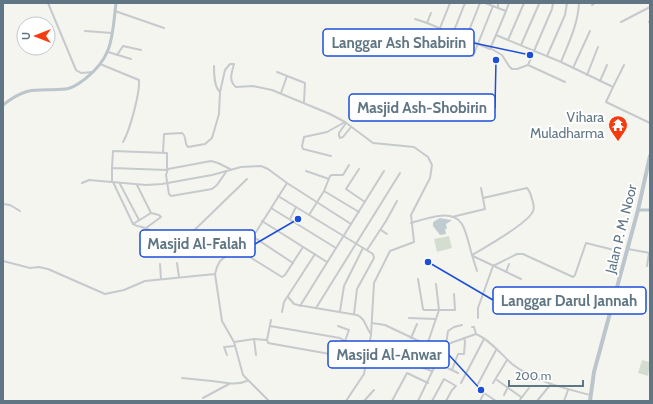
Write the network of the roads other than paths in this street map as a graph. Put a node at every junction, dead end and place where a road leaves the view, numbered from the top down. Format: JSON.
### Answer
{"nodes":[{"id":1,"x":48,"y":3,"type":"edge"},
{"id":2,"x":116,"y":3,"type":"edge"},
{"id":3,"x":450,"y":3,"type":"edge"},
{"id":4,"x":465,"y":3,"type":"edge"},
{"id":5,"x":480,"y":3,"type":"edge"},
{"id":6,"x":485,"y":3,"type":"edge"},
{"id":7,"x":498,"y":3,"type":"edge"},
{"id":8,"x":509,"y":3,"type":"edge"},
{"id":9,"x":524,"y":3,"type":"edge"},
{"id":10,"x":553,"y":3,"type":"edge"},
{"id":11,"x":567,"y":3,"type":"edge"},
{"id":12,"x":578,"y":3,"type":"edge"},
{"id":13,"x":539,"y":4,"type":"edge"},
{"id":14,"x":493,"y":6,"type":"junction"},
{"id":15,"x":650,"y":7,"type":"edge"},
{"id":16,"x":498,"y":8,"type":"junction"},
{"id":17,"x":116,"y":11,"type":"junction"},
{"id":18,"x":506,"y":11,"type":"junction"},
{"id":19,"x":431,"y":13,"type":"dead end"},
{"id":20,"x":415,"y":19,"type":"dead end"},
{"id":21,"x":621,"y":22,"type":"dead end"},
{"id":22,"x":427,"y":23,"type":"junction"},
{"id":23,"x":164,"y":28,"type":"dead end"},
{"id":24,"x":440,"y":28,"type":"junction"},
{"id":25,"x":590,"y":30,"type":"dead end"},
{"id":26,"x":85,"y":31,"type":"dead end"},
{"id":27,"x":452,"y":32,"type":"junction"},
{"id":28,"x":113,"y":33,"type":"junction"},
{"id":29,"x":496,"y":35,"type":"junction"},
{"id":30,"x":466,"y":38,"type":"junction"},
{"id":31,"x":508,"y":40,"type":"junction"},
{"id":32,"x":478,"y":44,"type":"junction"},
{"id":33,"x":444,"y":45,"type":"dead end"},
{"id":34,"x":521,"y":45,"type":"junction"},
{"id":35,"x":598,"y":47,"type":"dead end"},
{"id":36,"x":490,"y":48,"type":"junction"},
{"id":37,"x":141,"y":50,"type":"dead end"},
{"id":38,"x":534,"y":51,"type":"junction"},
{"id":39,"x":108,"y":52,"type":"junction"},
{"id":40,"x":117,"y":55,"type":"junction"},
{"id":41,"x":548,"y":56,"type":"junction"},
{"id":42,"x":130,"y":59,"type":"dead end"},
{"id":43,"x":561,"y":62,"type":"junction"},
{"id":44,"x":100,"y":64,"type":"junction"},
{"id":45,"x":528,"y":65,"type":"junction"},
{"id":46,"x":607,"y":65,"type":"dead end"},
{"id":47,"x":624,"y":65,"type":"dead end"},
{"id":48,"x":214,"y":66,"type":"dead end"},
{"id":49,"x":573,"y":68,"type":"junction"},
{"id":50,"x":94,"y":72,"type":"junction"},
{"id":51,"x":277,"y":72,"type":"dead end"},
{"id":52,"x":587,"y":75,"type":"junction"},
{"id":53,"x":287,"y":76,"type":"junction"},
{"id":54,"x":600,"y":81,"type":"junction"},
{"id":55,"x":565,"y":82,"type":"dead end"},
{"id":56,"x":613,"y":88,"type":"junction"},
{"id":57,"x":220,"y":92,"type":"junction"},
{"id":58,"x":281,"y":94,"type":"junction"},
{"id":59,"x":304,"y":102,"type":"junction"},
{"id":60,"x":3,"y":105,"type":"edge"},
{"id":61,"x":338,"y":119,"type":"junction"},
{"id":62,"x":345,"y":123,"type":"junction"},
{"id":63,"x":650,"y":123,"type":"edge"},
{"id":64,"x":338,"y":126,"type":"junction"},
{"id":65,"x":351,"y":127,"type":"junction"},
{"id":66,"x":123,"y":142,"type":"dead end"},
{"id":67,"x":163,"y":153,"type":"junction"},
{"id":68,"x":330,"y":156,"type":"dead end"},
{"id":69,"x":650,"y":156,"type":"edge"},
{"id":70,"x":349,"y":165,"type":"dead end"},
{"id":71,"x":112,"y":168,"type":"junction"},
{"id":72,"x":230,"y":169,"type":"junction"},
{"id":73,"x":359,"y":169,"type":"dead end"},
{"id":74,"x":167,"y":170,"type":"junction"},
{"id":75,"x":226,"y":171,"type":"junction"},
{"id":76,"x":306,"y":171,"type":"dead end"},
{"id":77,"x":384,"y":171,"type":"dead end"},
{"id":78,"x":400,"y":173,"type":"dead end"},
{"id":79,"x":247,"y":179,"type":"dead end"},
{"id":80,"x":329,"y":179,"type":"junction"},
{"id":81,"x":113,"y":182,"type":"junction"},
{"id":82,"x":82,"y":183,"type":"dead end"},
{"id":83,"x":120,"y":183,"type":"junction"},
{"id":84,"x":167,"y":183,"type":"junction"},
{"id":85,"x":287,"y":183,"type":"junction"},
{"id":86,"x":137,"y":185,"type":"junction"},
{"id":87,"x":481,"y":188,"type":"dead end"},
{"id":88,"x":324,"y":191,"type":"junction"},
{"id":89,"x":278,"y":196,"type":"junction"},
{"id":90,"x":483,"y":198,"type":"junction"},
{"id":91,"x":397,"y":201,"type":"dead end"},
{"id":92,"x":317,"y":202,"type":"junction"},
{"id":93,"x":365,"y":202,"type":"junction"},
{"id":94,"x":3,"y":204,"type":"edge"},
{"id":95,"x":296,"y":207,"type":"junction"},
{"id":96,"x":270,"y":208,"type":"junction"},
{"id":97,"x":638,"y":210,"type":"junction"},
{"id":98,"x":650,"y":210,"type":"edge"},
{"id":99,"x":20,"y":211,"type":"dead end"},
{"id":100,"x":359,"y":212,"type":"junction"},
{"id":101,"x":151,"y":213,"type":"junction"},
{"id":102,"x":309,"y":215,"type":"junction"},
{"id":103,"x":452,"y":217,"type":"junction"},
{"id":104,"x":139,"y":220,"type":"junction"},
{"id":105,"x":290,"y":220,"type":"junction"},
{"id":106,"x":262,"y":221,"type":"junction"},
{"id":107,"x":411,"y":223,"type":"junction"},
{"id":108,"x":133,"y":224,"type":"junction"},
{"id":109,"x":351,"y":224,"type":"junction"},
{"id":110,"x":146,"y":228,"type":"junction"},
{"id":111,"x":380,"y":230,"type":"junction"},
{"id":112,"x":387,"y":234,"type":"dead end"},
{"id":113,"x":252,"y":236,"type":"junction"},
{"id":114,"x":343,"y":236,"type":"junction"},
{"id":115,"x":355,"y":244,"type":"junction"},
{"id":116,"x":238,"y":247,"type":"junction"},
{"id":117,"x":304,"y":247,"type":"junction"},
{"id":118,"x":336,"y":248,"type":"junction"},
{"id":119,"x":363,"y":248,"type":"junction"},
{"id":120,"x":628,"y":249,"type":"junction"},
{"id":121,"x":367,"y":250,"type":"junction"},
{"id":122,"x":618,"y":251,"type":"dead end"},
{"id":123,"x":649,"y":253,"type":"edge"},
{"id":124,"x":315,"y":254,"type":"junction"},
{"id":125,"x":472,"y":255,"type":"junction"},
{"id":126,"x":3,"y":261,"type":"edge"},
{"id":127,"x":327,"y":262,"type":"junction"},
{"id":128,"x":177,"y":263,"type":"dead end"},
{"id":129,"x":293,"y":263,"type":"junction"},
{"id":130,"x":160,"y":264,"type":"dead end"},
{"id":131,"x":509,"y":264,"type":"dead end"},
{"id":132,"x":493,"y":266,"type":"junction"},
{"id":133,"x":647,"y":266,"type":"dead end"},
{"id":134,"x":477,"y":271,"type":"dead end"},
{"id":135,"x":506,"y":272,"type":"junction"},
{"id":136,"x":215,"y":274,"type":"junction"},
{"id":137,"x":178,"y":277,"type":"junction"},
{"id":138,"x":161,"y":279,"type":"junction"},
{"id":139,"x":418,"y":279,"type":"dead end"},
{"id":140,"x":521,"y":279,"type":"dead end"},
{"id":141,"x":436,"y":284,"type":"dead end"},
{"id":142,"x":454,"y":294,"type":"dead end"},
{"id":143,"x":288,"y":297,"type":"junction"},
{"id":144,"x":300,"y":306,"type":"junction"},
{"id":145,"x":316,"y":308,"type":"junction"},
{"id":146,"x":439,"y":310,"type":"junction"},
{"id":147,"x":282,"y":312,"type":"dead end"},
{"id":148,"x":340,"y":312,"type":"junction"},
{"id":149,"x":354,"y":314,"type":"junction"},
{"id":150,"x":409,"y":318,"type":"dead end"},
{"id":151,"x":478,"y":318,"type":"dead end"},
{"id":152,"x":436,"y":319,"type":"junction"},
{"id":153,"x":271,"y":320,"type":"dead end"},
{"id":154,"x":372,"y":323,"type":"junction"},
{"id":155,"x":417,"y":324,"type":"dead end"},
{"id":156,"x":462,"y":325,"type":"dead end"},
{"id":157,"x":270,"y":326,"type":"junction"},
{"id":158,"x":338,"y":326,"type":"dead end"},
{"id":159,"x":472,"y":327,"type":"dead end"},
{"id":160,"x":476,"y":334,"type":"junction"},
{"id":161,"x":371,"y":336,"type":"junction"},
{"id":162,"x":411,"y":338,"type":"junction"},
{"id":163,"x":464,"y":338,"type":"junction"},
{"id":164,"x":254,"y":339,"type":"junction"},
{"id":165,"x":484,"y":339,"type":"junction"},
{"id":166,"x":268,"y":340,"type":"junction"},
{"id":167,"x":345,"y":341,"type":"junction"},
{"id":168,"x":234,"y":342,"type":"junction"},
{"id":169,"x":446,"y":344,"type":"junction"},
{"id":170,"x":427,"y":345,"type":"junction"},
{"id":171,"x":235,"y":346,"type":"junction"},
{"id":172,"x":343,"y":350,"type":"junction"},
{"id":173,"x":496,"y":350,"type":"junction"},
{"id":174,"x":442,"y":352,"type":"junction"},
{"id":175,"x":256,"y":355,"type":"dead end"},
{"id":176,"x":368,"y":355,"type":"junction"},
{"id":177,"x":227,"y":356,"type":"dead end"},
{"id":178,"x":341,"y":356,"type":"junction"},
{"id":179,"x":412,"y":359,"type":"dead end"},
{"id":180,"x":507,"y":360,"type":"junction"},
{"id":181,"x":437,"y":363,"type":"junction"},
{"id":182,"x":350,"y":366,"type":"dead end"},
{"id":183,"x":452,"y":370,"type":"junction"},
{"id":184,"x":433,"y":371,"type":"junction"},
{"id":185,"x":458,"y":373,"type":"dead end"},
{"id":186,"x":182,"y":378,"type":"dead end"},
{"id":187,"x":497,"y":380,"type":"dead end"},
{"id":188,"x":247,"y":381,"type":"junction"},
{"id":189,"x":428,"y":382,"type":"junction"},
{"id":190,"x":461,"y":383,"type":"dead end"},
{"id":191,"x":493,"y":383,"type":"dead end"},
{"id":192,"x":229,"y":384,"type":"junction"},
{"id":193,"x":478,"y":384,"type":"dead end"},
{"id":194,"x":552,"y":384,"type":"junction"},
{"id":195,"x":508,"y":387,"type":"junction"},
{"id":196,"x":529,"y":388,"type":"dead end"},
{"id":197,"x":374,"y":390,"type":"dead end"},
{"id":198,"x":568,"y":390,"type":"junction"},
{"id":199,"x":504,"y":395,"type":"dead end"},
{"id":200,"x":590,"y":395,"type":"junction"},
{"id":201,"x":521,"y":397,"type":"junction"},
{"id":202,"x":203,"y":398,"type":"dead end"},
{"id":203,"x":269,"y":401,"type":"edge"},
{"id":204,"x":346,"y":401,"type":"edge"},
{"id":205,"x":364,"y":401,"type":"edge"},
{"id":206,"x":392,"y":401,"type":"edge"},
{"id":207,"x":418,"y":401,"type":"edge"},
{"id":208,"x":432,"y":401,"type":"edge"},
{"id":209,"x":446,"y":401,"type":"edge"},
{"id":210,"x":480,"y":401,"type":"edge"},
{"id":211,"x":496,"y":401,"type":"edge"},
{"id":212,"x":519,"y":401,"type":"edge"},
{"id":213,"x":536,"y":401,"type":"edge"},
{"id":214,"x":564,"y":401,"type":"edge"},
{"id":215,"x":590,"y":401,"type":"edge"}],
"edges":[{"from":1,"to":50,"type":"street"},
{"from":2,"to":17,"type":"street"},
{"from":3,"to":24,"type":"street"},
{"from":4,"to":27,"type":"street"},
{"from":5,"to":30,"type":"street"},
{"from":6,"to":14,"type":"street"},
{"from":7,"to":16,"type":"street"},
{"from":8,"to":18,"type":"street"},
{"from":9,"to":31,"type":"street"},
{"from":10,"to":38,"type":"street"},
{"from":11,"to":41,"type":"street"},
{"from":12,"to":43,"type":"street"},
{"from":13,"to":34,"type":"street"},
{"from":14,"to":16,"type":"street"},
{"from":14,"to":32,"type":"street"},
{"from":15,"to":21,"type":"street"},
{"from":16,"to":18,"type":"street"},
{"from":17,"to":23,"type":"street"},
{"from":17,"to":28,"type":"street"},
{"from":18,"to":29,"type":"street"},
{"from":19,"to":22,"type":"street"},
{"from":20,"to":22,"type":"street"},
{"from":22,"to":24,"type":"street"},
{"from":24,"to":27,"type":"street"},
{"from":25,"to":49,"type":"street"},
{"from":26,"to":28,"type":"street"},
{"from":27,"to":30,"type":"street"},
{"from":28,"to":39,"type":"street"},
{"from":29,"to":31,"type":"street"},
{"from":29,"to":36,"type":"street"},
{"from":30,"to":32,"type":"street"},
{"from":31,"to":34,"type":"street"},
{"from":32,"to":33,"type":"street"},
{"from":32,"to":36,"type":"street"},
{"from":34,"to":38,"type":"street"},
{"from":35,"to":52,"type":"street"},
{"from":36,"to":45,"type":"street"},
{"from":37,"to":40,"type":"street"},
{"from":38,"to":41,"type":"street"},
{"from":38,"to":45,"type":"street"},
{"from":39,"to":40,"type":"street"},
{"from":39,"to":44,"type":"street"},
{"from":40,"to":42,"type":"street"},
{"from":41,"to":43,"type":"street"},
{"from":43,"to":49,"type":"street"},
{"from":44,"to":50,"type":"street"},
{"from":44,"to":66,"type":"street"},
{"from":45,"to":55,"type":"street"},
{"from":46,"to":54,"type":"street"},
{"from":47,"to":56,"type":"street"},
{"from":48,"to":57,"type":"street"},
{"from":49,"to":52,"type":"street"},
{"from":50,"to":60,"type":"street"},
{"from":51,"to":53,"type":"street"},
{"from":52,"to":54,"type":"street"},
{"from":53,"to":58,"type":"street"},
{"from":53,"to":59,"type":"street"},
{"from":54,"to":56,"type":"street"},
{"from":56,"to":63,"type":"street"},
{"from":57,"to":58,"type":"street"},
{"from":57,"to":67,"type":"street"},
{"from":58,"to":59,"type":"street"},
{"from":59,"to":61,"type":"street"},
{"from":61,"to":62,"type":"street"},
{"from":61,"to":64,"type":"street"},
{"from":62,"to":64,"type":"street"},
{"from":62,"to":65,"type":"street"},
{"from":62,"to":65,"type":"street"},
{"from":64,"to":68,"type":"street"},
{"from":65,"to":107,"type":"street"},
{"from":67,"to":71,"type":"street"},
{"from":67,"to":74,"type":"street"},
{"from":69,"to":97,"type":"highway","name":"Jalan P. M. Noor"},
{"from":70,"to":80,"type":"street"},
{"from":71,"to":74,"type":"street"},
{"from":71,"to":81,"type":"street"},
{"from":72,"to":74,"type":"street"},
{"from":72,"to":75,"type":"street"},
{"from":72,"to":85,"type":"street"},
{"from":73,"to":93,"type":"street"},
{"from":74,"to":84,"type":"street"},
{"from":75,"to":84,"type":"street"},
{"from":75,"to":84,"type":"street"},
{"from":76,"to":80,"type":"street"},
{"from":77,"to":93,"type":"street"},
{"from":78,"to":115,"type":"street"},
{"from":79,"to":110,"type":"street"},
{"from":80,"to":88,"type":"street"},
{"from":81,"to":82,"type":"street"},
{"from":81,"to":83,"type":"street"},
{"from":81,"to":108,"type":"street"},
{"from":83,"to":86,"type":"street"},
{"from":83,"to":104,"type":"street"},
{"from":84,"to":86,"type":"street"},
{"from":85,"to":89,"type":"street"},
{"from":85,"to":92,"type":"street"},
{"from":86,"to":101,"type":"street"},
{"from":87,"to":90,"type":"street"},
{"from":88,"to":92,"type":"street"},
{"from":88,"to":100,"type":"street"},
{"from":89,"to":95,"type":"street"},
{"from":89,"to":96,"type":"street"},
{"from":90,"to":103,"type":"street"},
{"from":90,"to":125,"type":"street"},
{"from":91,"to":111,"type":"street"},
{"from":92,"to":102,"type":"street"},
{"from":92,"to":109,"type":"street"},
{"from":93,"to":100,"type":"street"},
{"from":94,"to":99,"type":"street"},
{"from":95,"to":102,"type":"street"},
{"from":95,"to":105,"type":"street"},
{"from":96,"to":105,"type":"street"},
{"from":96,"to":106,"type":"street"},
{"from":97,"to":98,"type":"street"},
{"from":97,"to":120,"type":"highway","name":"Jalan P. M. Noor"},
{"from":100,"to":109,"type":"street"},
{"from":101,"to":104,"type":"street"},
{"from":101,"to":110,"type":"street"},
{"from":102,"to":114,"type":"street"},
{"from":103,"to":107,"type":"street"},
{"from":103,"to":125,"type":"street"},
{"from":104,"to":108,"type":"street"},
{"from":105,"to":118,"type":"street"},
{"from":106,"to":113,"type":"street"},
{"from":106,"to":117,"type":"street"},
{"from":107,"to":154,"type":"street"},
{"from":108,"to":110,"type":"street"},
{"from":109,"to":114,"type":"street"},
{"from":111,"to":112,"type":"street"},
{"from":111,"to":121,"type":"street"},
{"from":113,"to":116,"type":"street"},
{"from":113,"to":129,"type":"street"},
{"from":114,"to":115,"type":"street"},
{"from":114,"to":118,"type":"street"},
{"from":115,"to":119,"type":"street"},
{"from":115,"to":145,"type":"street"},
{"from":116,"to":129,"type":"street"},
{"from":116,"to":136,"type":"street"},
{"from":117,"to":124,"type":"street"},
{"from":117,"to":129,"type":"street"},
{"from":118,"to":127,"type":"street"},
{"from":119,"to":121,"type":"street"},
{"from":119,"to":148,"type":"street"},
{"from":120,"to":123,"type":"street"},
{"from":120,"to":200,"type":"highway","name":"Jalan P. M. Noor"},
{"from":121,"to":149,"type":"street"},
{"from":122,"to":132,"type":"street"},
{"from":123,"to":133,"type":"street"},
{"from":124,"to":127,"type":"street"},
{"from":124,"to":143,"type":"street"},
{"from":125,"to":132,"type":"street"},
{"from":125,"to":134,"type":"street"},
{"from":126,"to":138,"type":"street"},
{"from":127,"to":144,"type":"street"},
{"from":128,"to":137,"type":"street"},
{"from":130,"to":138,"type":"street"},
{"from":131,"to":135,"type":"street"},
{"from":132,"to":135,"type":"street"},
{"from":132,"to":151,"type":"street"},
{"from":135,"to":140,"type":"street"},
{"from":136,"to":137,"type":"street"},
{"from":136,"to":168,"type":"street"},
{"from":137,"to":138,"type":"street"},
{"from":139,"to":146,"type":"street"},
{"from":141,"to":146,"type":"street"},
{"from":142,"to":146,"type":"street"},
{"from":143,"to":144,"type":"street"},
{"from":143,"to":147,"type":"street"},
{"from":144,"to":145,"type":"street"},
{"from":145,"to":148,"type":"street"},
{"from":146,"to":152,"type":"street"},
{"from":148,"to":149,"type":"street"},
{"from":149,"to":161,"type":"street"},
{"from":150,"to":152,"type":"street"},
{"from":152,"to":170,"type":"street"},
{"from":153,"to":157,"type":"street"},
{"from":154,"to":161,"type":"street"},
{"from":154,"to":162,"type":"street"},
{"from":155,"to":162,"type":"street"},
{"from":156,"to":169,"type":"street"},
{"from":157,"to":166,"type":"street"},
{"from":157,"to":167,"type":"street"},
{"from":158,"to":167,"type":"street"},
{"from":159,"to":160,"type":"street"},
{"from":160,"to":163,"type":"street"},
{"from":160,"to":165,"type":"street"},
{"from":161,"to":176,"type":"street"},
{"from":162,"to":170,"type":"street"},
{"from":163,"to":169,"type":"street"},
{"from":163,"to":183,"type":"street"},
{"from":164,"to":166,"type":"street"},
{"from":164,"to":168,"type":"street"},
{"from":164,"to":175,"type":"street"},
{"from":165,"to":173,"type":"street"},
{"from":165,"to":190,"type":"street"},
{"from":166,"to":178,"type":"street"},
{"from":167,"to":172,"type":"street"},
{"from":168,"to":171,"type":"street"},
{"from":169,"to":174,"type":"street"},
{"from":170,"to":174,"type":"street"},
{"from":171,"to":177,"type":"street"},
{"from":171,"to":188,"type":"street"},
{"from":172,"to":176,"type":"street"},
{"from":172,"to":178,"type":"street"},
{"from":173,"to":180,"type":"street"},
{"from":173,"to":193,"type":"street"},
{"from":174,"to":181,"type":"street"},
{"from":176,"to":204,"type":"street"},
{"from":178,"to":182,"type":"street"},
{"from":179,"to":184,"type":"street"},
{"from":180,"to":191,"type":"street"},
{"from":180,"to":194,"type":"street"},
{"from":181,"to":183,"type":"street"},
{"from":181,"to":184,"type":"street"},
{"from":183,"to":185,"type":"street"},
{"from":184,"to":189,"type":"street"},
{"from":186,"to":192,"type":"street"},
{"from":187,"to":195,"type":"street"},
{"from":188,"to":192,"type":"street"},
{"from":188,"to":203,"type":"street"},
{"from":189,"to":206,"type":"street"},
{"from":189,"to":207,"type":"street"},
{"from":192,"to":202,"type":"street"},
{"from":194,"to":198,"type":"street"},
{"from":194,"to":213,"type":"street"},
{"from":195,"to":199,"type":"street"},
{"from":195,"to":201,"type":"street"},
{"from":196,"to":201,"type":"street"},
{"from":197,"to":205,"type":"street"},
{"from":198,"to":200,"type":"street"},
{"from":198,"to":214,"type":"street"},
{"from":200,"to":215,"type":"highway","name":"Jalan P. M. Noor"},
{"from":201,"to":212,"type":"street"},
{"from":208,"to":209,"type":"street"},
{"from":210,"to":211,"type":"street"}]}
